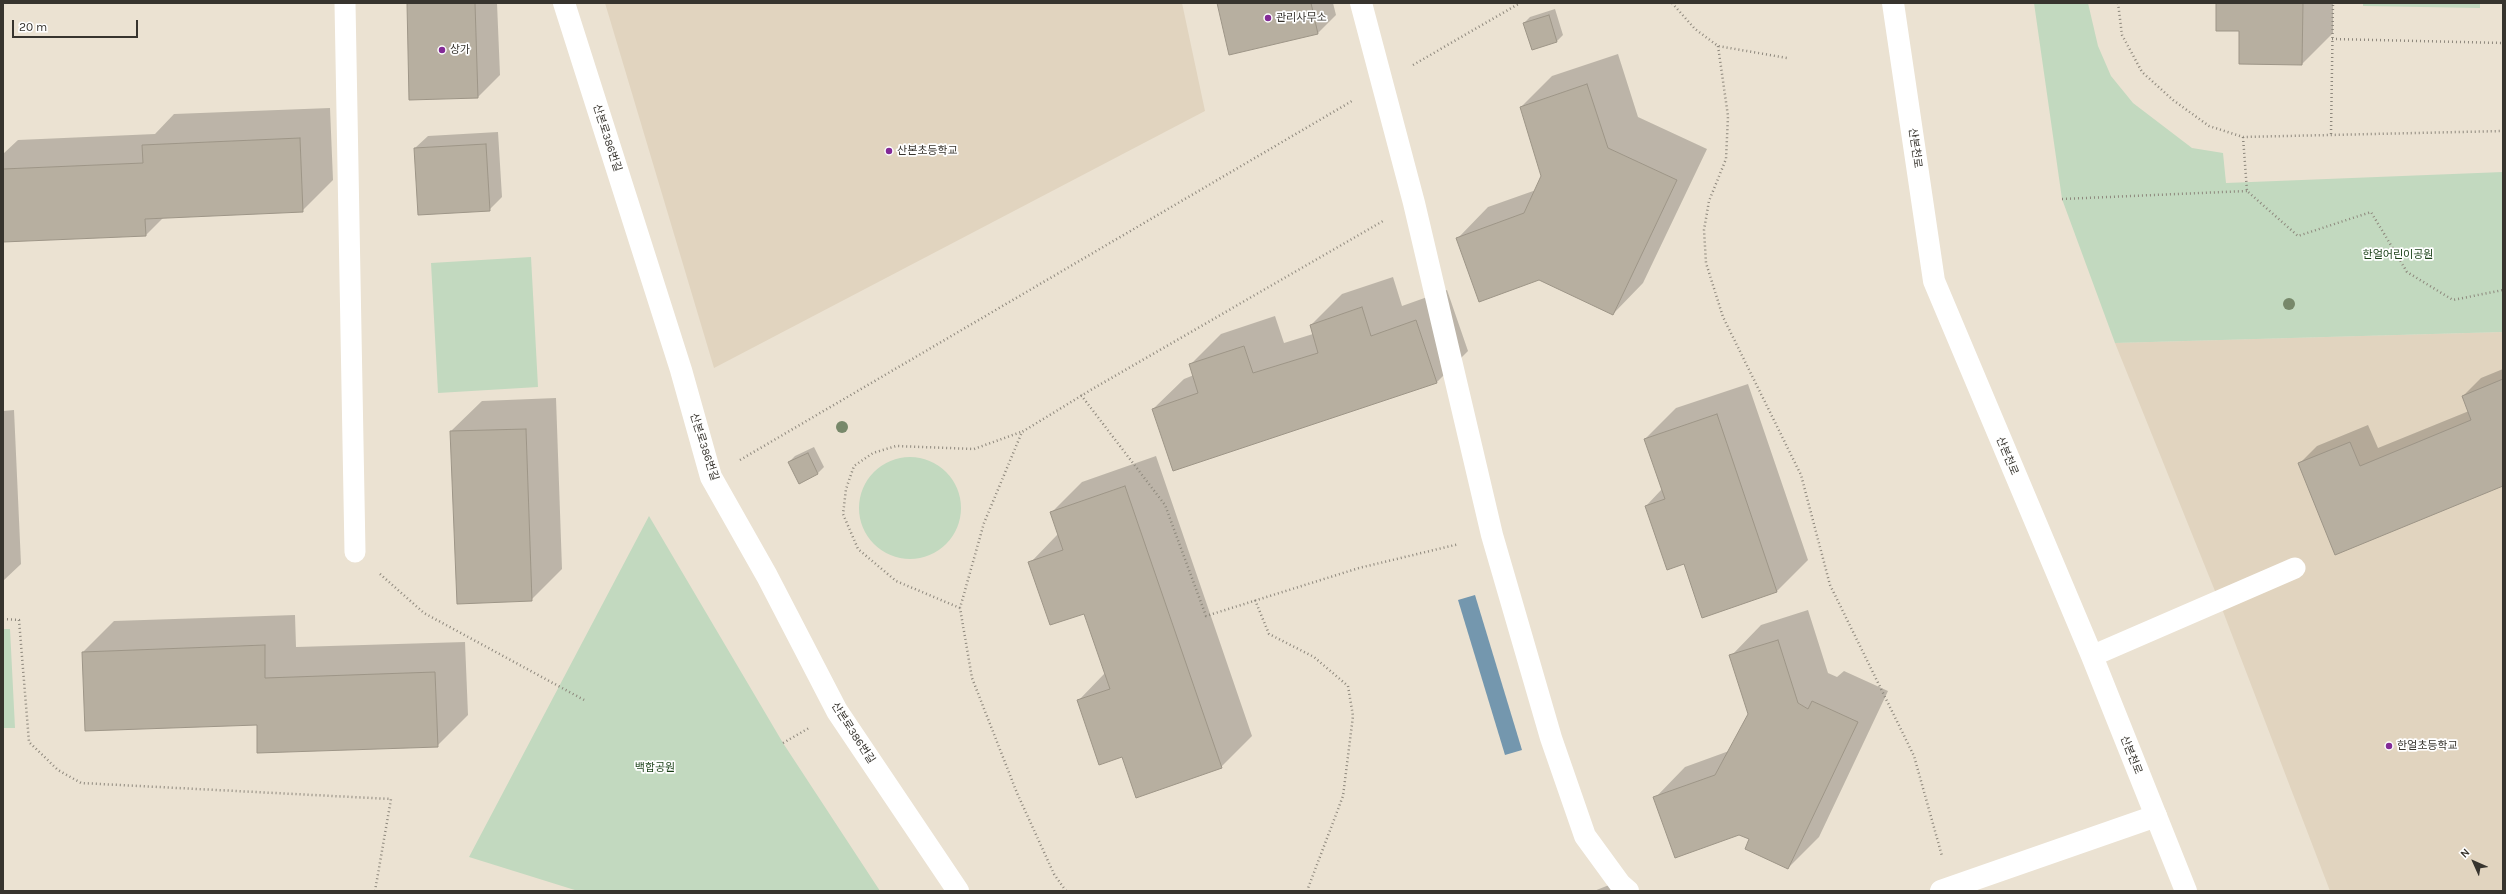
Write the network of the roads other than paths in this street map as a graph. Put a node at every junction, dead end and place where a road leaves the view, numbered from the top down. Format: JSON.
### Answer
{"nodes":[{"id":1,"x":345,"y":3,"type":"edge"},
{"id":2,"x":564,"y":3,"type":"edge"},
{"id":3,"x":1361,"y":3,"type":"edge"},
{"id":4,"x":1894,"y":3,"type":"edge"},
{"id":5,"x":355,"y":552,"type":"road end"},
{"id":6,"x":2295,"y":568,"type":"dead end"},
{"id":7,"x":2092,"y":656,"type":"junction"},
{"id":8,"x":2156,"y":816,"type":"junction"},
{"id":9,"x":1946,"y":889,"type":"edge"},
{"id":10,"x":958,"y":891,"type":"edge"},
{"id":11,"x":1628,"y":891,"type":"edge"},
{"id":12,"x":2186,"y":891,"type":"edge"}],
"edges":[{"from":1,"to":5,"type":"lane"},
{"from":2,"to":10,"type":"street","name":"산본로386번길"},
{"from":3,"to":11,"type":"street"},
{"from":4,"to":7,"type":"street","name":"산본천로"},
{"from":6,"to":7,"type":"lane"},
{"from":7,"to":8,"type":"street","name":"산본천로"},
{"from":8,"to":9,"type":"street"},
{"from":8,"to":12,"type":"street","name":"산본천로"}]}
